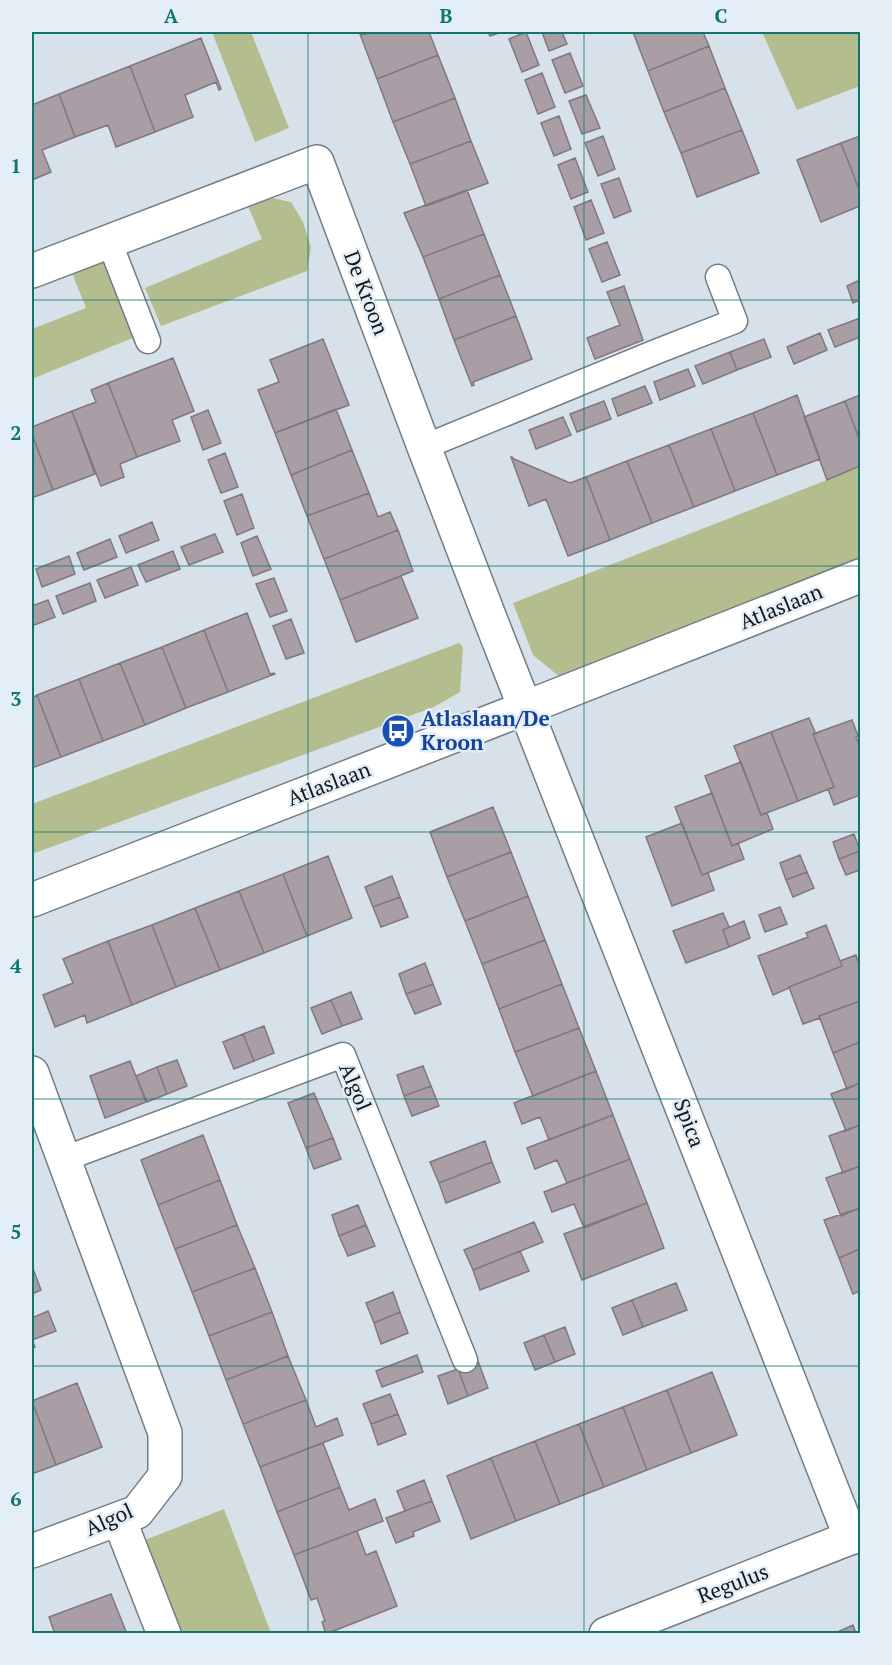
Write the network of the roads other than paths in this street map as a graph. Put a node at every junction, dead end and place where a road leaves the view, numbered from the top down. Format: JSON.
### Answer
{"nodes":[{"id":1,"x":109,"y":241,"type":"junction"},
{"id":2,"x":32,"y":271,"type":"edge"},
{"id":3,"x":718,"y":277,"type":"dead end"},
{"id":4,"x":148,"y":341,"type":"dead end"},
{"id":5,"x":424,"y":447,"type":"junction"},
{"id":6,"x":861,"y":576,"type":"edge"},
{"id":7,"x":525,"y":708,"type":"junction"},
{"id":8,"x":32,"y":900,"type":"edge"},
{"id":9,"x":32,"y":1073,"type":"edge"},
{"id":10,"x":64,"y":1159,"type":"junction"},
{"id":11,"x":465,"y":1360,"type":"dead end"},
{"id":12,"x":119,"y":1519,"type":"junction"},
{"id":13,"x":856,"y":1536,"type":"edge"},
{"id":14,"x":32,"y":1551,"type":"edge"},
{"id":15,"x":164,"y":1634,"type":"edge"},
{"id":16,"x":606,"y":1634,"type":"edge"}],
"edges":[{"from":1,"to":2,"type":"street","name":"De Kroon"},
{"from":1,"to":4,"type":"lane"},
{"from":1,"to":5,"type":"street","name":"De Kroon"},
{"from":3,"to":5,"type":"lane"},
{"from":5,"to":7,"type":"street","name":"De Kroon"},
{"from":6,"to":7,"type":"street","name":"Atlaslaan"},
{"from":7,"to":8,"type":"street","name":"Atlaslaan"},
{"from":7,"to":13,"type":"street","name":"Spica"},
{"from":9,"to":10,"type":"street","name":"Algol"},
{"from":10,"to":11,"type":"lane","name":"Algol"},
{"from":10,"to":12,"type":"street","name":"Algol"},
{"from":12,"to":14,"type":"street","name":"Algol"},
{"from":12,"to":15,"type":"street"},
{"from":13,"to":16,"type":"street","name":"Regulus"}]}
